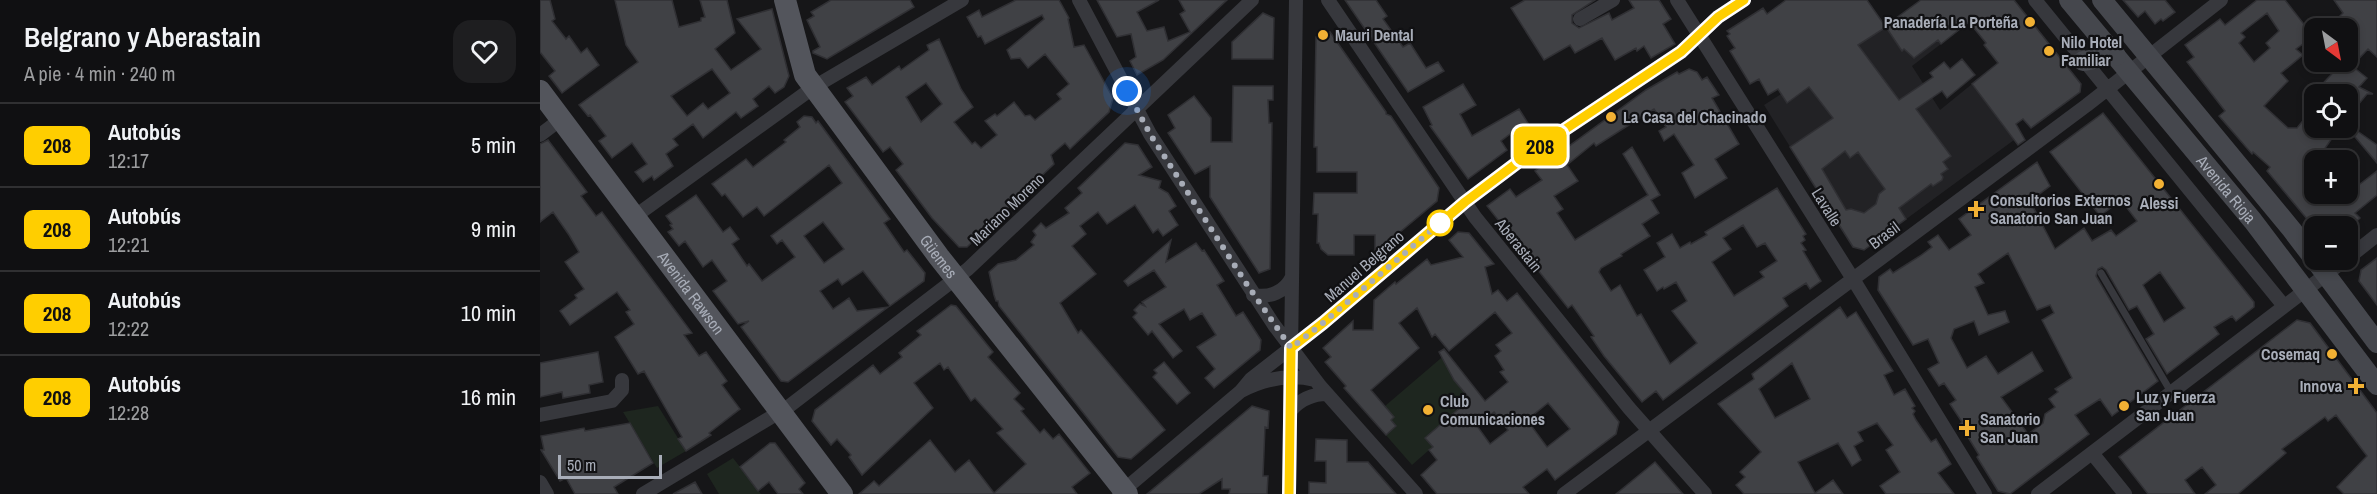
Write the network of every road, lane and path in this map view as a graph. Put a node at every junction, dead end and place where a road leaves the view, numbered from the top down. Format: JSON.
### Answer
{"nodes":[{"id":1,"x":785,"y":0,"type":"edge"},
{"id":2,"x":962,"y":0,"type":"edge"},
{"id":3,"x":1078,"y":0,"type":"edge"},
{"id":4,"x":1252,"y":0,"type":"edge"},
{"id":5,"x":1296,"y":0,"type":"edge"},
{"id":6,"x":1328,"y":0,"type":"edge"},
{"id":7,"x":1613,"y":0,"type":"edge"},
{"id":8,"x":1677,"y":0,"type":"edge"},
{"id":9,"x":1744,"y":0,"type":"edge"},
{"id":10,"x":2035,"y":0,"type":"edge"},
{"id":11,"x":2069,"y":0,"type":"edge"},
{"id":12,"x":2221,"y":0,"type":"edge"},
{"id":13,"x":2105,"y":4,"type":"edge"},
{"id":14,"x":1580,"y":19,"type":"dead end"},
{"id":15,"x":1699,"y":34,"type":"junction"},
{"id":16,"x":2109,"y":52,"type":"junction"},
{"id":17,"x":2149,"y":56,"type":"junction"},
{"id":18,"x":2083,"y":61,"type":"junction"},
{"id":19,"x":2129,"y":72,"type":"junction"},
{"id":20,"x":814,"y":87,"type":"junction"},
{"id":21,"x":2106,"y":89,"type":"junction"},
{"id":22,"x":540,"y":91,"type":"edge"},
{"id":23,"x":1137,"y":109,"type":"junction"},
{"id":24,"x":561,"y":119,"type":"junction"},
{"id":25,"x":2205,"y":123,"type":"junction"},
{"id":26,"x":540,"y":135,"type":"edge"},
{"id":27,"x":1465,"y":202,"type":"junction"},
{"id":28,"x":634,"y":217,"type":"junction"},
{"id":29,"x":2253,"y":221,"type":"junction"},
{"id":30,"x":2377,"y":235,"type":"edge"},
{"id":31,"x":2304,"y":247,"type":"edge"},
{"id":32,"x":2358,"y":250,"type":"edge"},
{"id":33,"x":2304,"y":265,"type":"edge"},
{"id":34,"x":2308,"y":270,"type":"edge"},
{"id":35,"x":2315,"y":270,"type":"edge"},
{"id":36,"x":2318,"y":270,"type":"edge"},
{"id":37,"x":2322,"y":270,"type":"edge"},
{"id":38,"x":2101,"y":273,"type":"dead end"},
{"id":39,"x":1292,"y":277,"type":"junction"},
{"id":40,"x":956,"y":278,"type":"junction"},
{"id":41,"x":1853,"y":279,"type":"junction"},
{"id":42,"x":2306,"y":289,"type":"junction"},
{"id":43,"x":1253,"y":295,"type":"junction"},
{"id":44,"x":2284,"y":306,"type":"junction"},
{"id":45,"x":2377,"y":343,"type":"edge"},
{"id":46,"x":1291,"y":348,"type":"junction"},
{"id":47,"x":1291,"y":377,"type":"junction"},
{"id":48,"x":622,"y":380,"type":"dead end"},
{"id":49,"x":1315,"y":380,"type":"junction"},
{"id":50,"x":2377,"y":385,"type":"edge"},
{"id":51,"x":1241,"y":391,"type":"junction"},
{"id":52,"x":2171,"y":392,"type":"junction"},
{"id":53,"x":1327,"y":394,"type":"junction"},
{"id":54,"x":1291,"y":410,"type":"junction"},
{"id":55,"x":780,"y":411,"type":"junction"},
{"id":56,"x":540,"y":415,"type":"edge"},
{"id":57,"x":1649,"y":430,"type":"junction"},
{"id":58,"x":2092,"y":453,"type":"junction"},
{"id":59,"x":540,"y":482,"type":"edge"},
{"id":60,"x":1123,"y":493,"type":"edge"},
{"id":61,"x":547,"y":494,"type":"edge"},
{"id":62,"x":643,"y":494,"type":"edge"},
{"id":63,"x":842,"y":494,"type":"edge"},
{"id":64,"x":1289,"y":494,"type":"edge"},
{"id":65,"x":1416,"y":494,"type":"edge"},
{"id":66,"x":1564,"y":494,"type":"edge"},
{"id":67,"x":1706,"y":494,"type":"edge"},
{"id":68,"x":1985,"y":494,"type":"edge"},
{"id":69,"x":2038,"y":494,"type":"edge"},
{"id":70,"x":2125,"y":494,"type":"edge"}],
"edges":[{"from":1,"to":20,"type":"main road","name":"Güemes"},
{"from":2,"to":20,"type":"street"},
{"from":3,"to":23,"type":"street"},
{"from":4,"to":23,"type":"street","name":"Mariano Moreno"},
{"from":5,"to":39,"type":"street"},
{"from":6,"to":27,"type":"street","name":"Aberastain"},
{"from":7,"to":14,"type":"street"},
{"from":8,"to":15,"type":"street","name":"Lavalle"},
{"from":9,"to":15,"type":"street","name":"Manuel Belgrano"},
{"from":10,"to":18,"type":"street","name":"Avenida Rioja"},
{"from":11,"to":16,"type":"main road","name":"Avenida Rioja"},
{"from":12,"to":17,"type":"street","name":"Brasil"},
{"from":13,"to":16,"type":"main road"},
{"from":13,"to":17,"type":"main road","name":"Avenida Rioja"},
{"from":15,"to":27,"type":"street","name":"Manuel Belgrano"},
{"from":15,"to":41,"type":"street","name":"Lavalle"},
{"from":16,"to":18,"type":"main road"},
{"from":16,"to":19,"type":"main road","name":"Avenida Rioja"},
{"from":17,"to":19,"type":"street","name":"Brasil"},
{"from":17,"to":25,"type":"main road","name":"Avenida Rioja"},
{"from":18,"to":21,"type":"street","name":"Avenida Rioja"},
{"from":19,"to":21,"type":"street","name":"Brasil"},
{"from":19,"to":25,"type":"main road"},
{"from":19,"to":29,"type":"main road","name":"Avenida Rioja"},
{"from":20,"to":28,"type":"street"},
{"from":20,"to":40,"type":"main road","name":"Güemes"},
{"from":21,"to":41,"type":"street","name":"Brasil"},
{"from":21,"to":44,"type":"street","name":"Avenida Rioja"},
{"from":22,"to":24,"type":"main road","name":"Avenida Rawson"},
{"from":23,"to":40,"type":"street","name":"Mariano Moreno"},
{"from":23,"to":43,"type":"street"},
{"from":24,"to":26,"type":"street"},
{"from":24,"to":28,"type":"main road","name":"Avenida Rawson"},
{"from":25,"to":31,"type":"main road","name":"Avenida Rioja"},
{"from":27,"to":46,"type":"street","name":"Manuel Belgrano"},
{"from":27,"to":57,"type":"street","name":"Aberastain"},
{"from":28,"to":55,"type":"main road","name":"Avenida Rawson"},
{"from":29,"to":33,"type":"main road"},
{"from":29,"to":42,"type":"main road","name":"Avenida Rioja"},
{"from":30,"to":32,"type":"street"},
{"from":34,"to":36,"type":"main road"},
{"from":35,"to":42,"type":"street"},
{"from":37,"to":45,"type":"main road","name":"Avenida Rioja"},
{"from":38,"to":52,"type":"lane"},
{"from":39,"to":43,"type":"street"},
{"from":39,"to":46,"type":"street"},
{"from":40,"to":55,"type":"street","name":"Mariano Moreno"},
{"from":40,"to":60,"type":"main road","name":"Güemes"},
{"from":41,"to":57,"type":"street","name":"Brasil"},
{"from":41,"to":68,"type":"street","name":"Lavalle"},
{"from":42,"to":44,"type":"street"},
{"from":42,"to":50,"type":"main road","name":"Avenida Rioja"},
{"from":43,"to":46,"type":"street"},
{"from":44,"to":52,"type":"street"},
{"from":46,"to":47,"type":"street"},
{"from":46,"to":49,"type":"street"},
{"from":46,"to":51,"type":"street","name":"Manuel Belgrano"},
{"from":47,"to":49,"type":"street","name":"Manuel Belgrano"},
{"from":47,"to":51,"type":"street","name":"Manuel Belgrano"},
{"from":47,"to":54,"type":"street"},
{"from":48,"to":56,"type":"street"},
{"from":49,"to":53,"type":"street"},
{"from":51,"to":60,"type":"street","name":"Manuel Belgrano"},
{"from":52,"to":58,"type":"street"},
{"from":53,"to":54,"type":"street"},
{"from":53,"to":65,"type":"street"},
{"from":54,"to":64,"type":"street"},
{"from":55,"to":62,"type":"street","name":"Mariano Moreno"},
{"from":55,"to":63,"type":"main road","name":"Avenida Rawson"},
{"from":57,"to":66,"type":"street","name":"Brasil"},
{"from":57,"to":67,"type":"street","name":"Aberastain"},
{"from":58,"to":69,"type":"street"},
{"from":58,"to":70,"type":"street"},
{"from":59,"to":61,"type":"street"}]}
